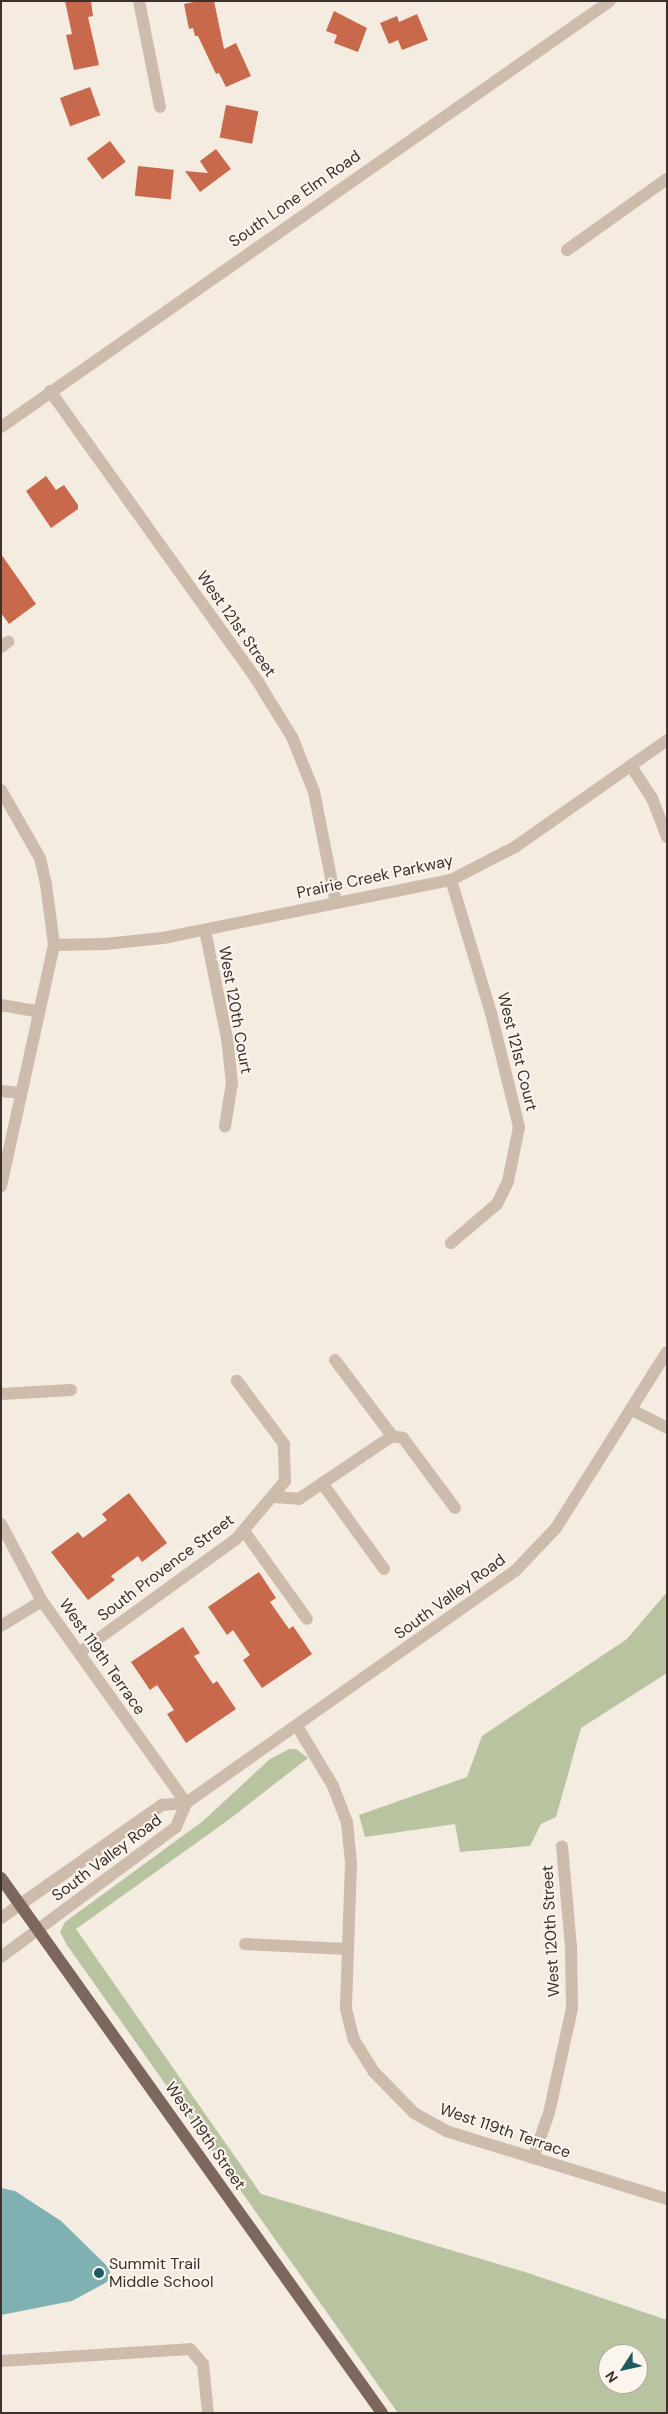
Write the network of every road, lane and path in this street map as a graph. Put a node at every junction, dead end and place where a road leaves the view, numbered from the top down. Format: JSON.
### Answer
{"nodes":[{"id":1,"x":139,"y":1,"type":"edge"},
{"id":2,"x":610,"y":1,"type":"edge"},
{"id":3,"x":160,"y":107,"type":"dead end"},
{"id":4,"x":667,"y":179,"type":"edge"},
{"id":5,"x":566,"y":250,"type":"dead end"},
{"id":6,"x":50,"y":391,"type":"junction"},
{"id":7,"x":1,"y":427,"type":"edge"},
{"id":8,"x":667,"y":740,"type":"edge"},
{"id":9,"x":631,"y":766,"type":"junction"},
{"id":10,"x":1,"y":790,"type":"edge"},
{"id":11,"x":667,"y":837,"type":"edge"},
{"id":12,"x":451,"y":880,"type":"junction"},
{"id":13,"x":336,"y":903,"type":"junction"},
{"id":14,"x":205,"y":930,"type":"junction"},
{"id":15,"x":54,"y":944,"type":"junction"},
{"id":16,"x":1,"y":1005,"type":"edge"},
{"id":17,"x":39,"y":1012,"type":"junction"},
{"id":18,"x":1,"y":1091,"type":"edge"},
{"id":19,"x":21,"y":1094,"type":"junction"},
{"id":20,"x":225,"y":1126,"type":"dead end"},
{"id":21,"x":1,"y":1186,"type":"edge"},
{"id":22,"x":451,"y":1243,"type":"dead end"},
{"id":23,"x":667,"y":1352,"type":"edge"},
{"id":24,"x":335,"y":1360,"type":"dead end"},
{"id":25,"x":237,"y":1381,"type":"dead end"},
{"id":26,"x":71,"y":1390,"type":"dead end"},
{"id":27,"x":1,"y":1394,"type":"edge"},
{"id":28,"x":632,"y":1410,"type":"junction"},
{"id":29,"x":667,"y":1428,"type":"edge"},
{"id":30,"x":392,"y":1436,"type":"junction"},
{"id":31,"x":322,"y":1483,"type":"junction"},
{"id":32,"x":273,"y":1497,"type":"junction"},
{"id":33,"x":455,"y":1508,"type":"dead end"},
{"id":34,"x":1,"y":1524,"type":"edge"},
{"id":35,"x":244,"y":1531,"type":"junction"},
{"id":36,"x":384,"y":1569,"type":"dead end"},
{"id":37,"x":42,"y":1600,"type":"junction"},
{"id":38,"x":307,"y":1619,"type":"dead end"},
{"id":39,"x":1,"y":1626,"type":"edge"},
{"id":40,"x":80,"y":1652,"type":"junction"},
{"id":41,"x":297,"y":1726,"type":"junction"},
{"id":42,"x":186,"y":1803,"type":"junction"},
{"id":43,"x":562,"y":1846,"type":"dead end"},
{"id":44,"x":1,"y":1878,"type":"edge"},
{"id":45,"x":20,"y":1905,"type":"junction"},
{"id":46,"x":1,"y":1918,"type":"edge"},
{"id":47,"x":38,"y":1930,"type":"junction"},
{"id":48,"x":244,"y":1944,"type":"dead end"},
{"id":49,"x":346,"y":1948,"type":"junction"},
{"id":50,"x":1,"y":1957,"type":"edge"},
{"id":51,"x":533,"y":2158,"type":"junction"},
{"id":52,"x":667,"y":2199,"type":"edge"},
{"id":53,"x":1,"y":2361,"type":"edge"},
{"id":54,"x":208,"y":2413,"type":"edge"},
{"id":55,"x":382,"y":2413,"type":"edge"}],
"edges":[{"from":1,"to":3,"type":"street"},
{"from":2,"to":6,"type":"street","name":"South Lone Elm Road"},
{"from":4,"to":5,"type":"street"},
{"from":6,"to":7,"type":"street","name":"South Lone Elm Road"},
{"from":6,"to":13,"type":"street","name":"West 121st Street"},
{"from":8,"to":9,"type":"street","name":"Prairie Creek Parkway"},
{"from":9,"to":11,"type":"street"},
{"from":9,"to":12,"type":"street","name":"Prairie Creek Parkway"},
{"from":10,"to":15,"type":"street"},
{"from":12,"to":13,"type":"street","name":"Prairie Creek Parkway"},
{"from":12,"to":22,"type":"street","name":"West 121st Court"},
{"from":13,"to":14,"type":"street","name":"Prairie Creek Parkway"},
{"from":14,"to":15,"type":"street","name":"Prairie Creek Parkway"},
{"from":14,"to":20,"type":"street","name":"West 120th Court"},
{"from":15,"to":17,"type":"street"},
{"from":16,"to":17,"type":"street"},
{"from":17,"to":19,"type":"street"},
{"from":18,"to":19,"type":"street"},
{"from":19,"to":21,"type":"street"},
{"from":23,"to":28,"type":"street","name":"South Valley Road"},
{"from":24,"to":30,"type":"street"},
{"from":25,"to":32,"type":"street","name":"South Provence Street"},
{"from":26,"to":27,"type":"street"},
{"from":28,"to":29,"type":"street"},
{"from":28,"to":41,"type":"street","name":"South Valley Road"},
{"from":30,"to":31,"type":"street"},
{"from":30,"to":33,"type":"street"},
{"from":31,"to":32,"type":"street"},
{"from":31,"to":36,"type":"street"},
{"from":32,"to":35,"type":"street","name":"South Provence Street"},
{"from":34,"to":37,"type":"street","name":"West 119th Terrace"},
{"from":35,"to":38,"type":"street"},
{"from":35,"to":40,"type":"street","name":"South Provence Street"},
{"from":37,"to":39,"type":"street"},
{"from":37,"to":40,"type":"street","name":"West 119th Terrace"},
{"from":40,"to":42,"type":"street","name":"West 119th Terrace"},
{"from":41,"to":42,"type":"street","name":"South Valley Road"},
{"from":41,"to":49,"type":"street","name":"West 119th Terrace"},
{"from":42,"to":45,"type":"street","name":"South Valley Road"},
{"from":42,"to":47,"type":"street","name":"South Valley Road"},
{"from":43,"to":51,"type":"street","name":"West 120th Street"},
{"from":44,"to":45,"type":"main road","name":"West 119th Street"},
{"from":45,"to":46,"type":"street","name":"South Valley Road"},
{"from":45,"to":47,"type":"main road","name":"West 119th Street"},
{"from":47,"to":50,"type":"street","name":"South Valley Road"},
{"from":47,"to":55,"type":"main road","name":"West 119th Street"},
{"from":48,"to":49,"type":"street"},
{"from":49,"to":51,"type":"street","name":"West 119th Terrace"},
{"from":51,"to":52,"type":"street","name":"West 119th Terrace"},
{"from":53,"to":54,"type":"street"}]}
